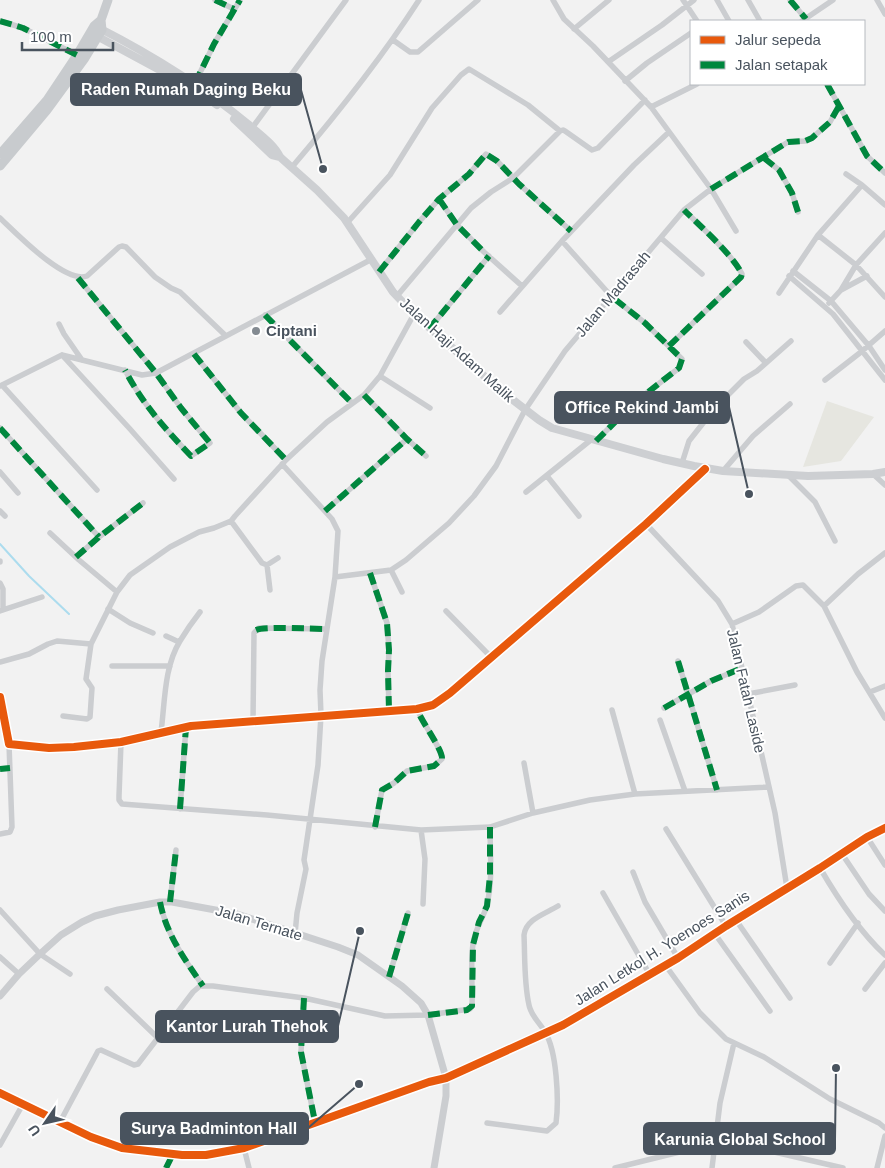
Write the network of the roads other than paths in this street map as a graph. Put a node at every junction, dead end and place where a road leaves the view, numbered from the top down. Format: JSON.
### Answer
{"nodes":[{"id":1,"x":215,"y":0,"type":"edge"},
{"id":2,"x":240,"y":0,"type":"edge"},
{"id":3,"x":346,"y":0,"type":"edge"},
{"id":4,"x":419,"y":0,"type":"edge"},
{"id":5,"x":478,"y":0,"type":"edge"},
{"id":6,"x":553,"y":0,"type":"edge"},
{"id":7,"x":609,"y":0,"type":"edge"},
{"id":8,"x":694,"y":0,"type":"edge"},
{"id":9,"x":717,"y":0,"type":"edge"},
{"id":10,"x":748,"y":0,"type":"edge"},
{"id":11,"x":790,"y":0,"type":"edge"},
{"id":12,"x":833,"y":0,"type":"edge"},
{"id":13,"x":877,"y":0,"type":"edge"},
{"id":14,"x":685,"y":2,"type":"edge"},
{"id":15,"x":107,"y":4,"type":"edge"},
{"id":16,"x":234,"y":9,"type":"junction"},
{"id":17,"x":885,"y":14,"type":"edge"},
{"id":18,"x":696,"y":20,"type":"edge"},
{"id":19,"x":728,"y":20,"type":"edge"},
{"id":20,"x":759,"y":20,"type":"edge"},
{"id":21,"x":804,"y":20,"type":"edge"},
{"id":22,"x":0,"y":21,"type":"edge"},
{"id":23,"x":97,"y":29,"type":"junction"},
{"id":24,"x":574,"y":29,"type":"junction"},
{"id":25,"x":690,"y":34,"type":"edge"},
{"id":26,"x":393,"y":40,"type":"junction"},
{"id":27,"x":78,"y":55,"type":"junction"},
{"id":28,"x":608,"y":62,"type":"junction"},
{"id":29,"x":625,"y":81,"type":"junction"},
{"id":30,"x":195,"y":83,"type":"junction"},
{"id":31,"x":695,"y":85,"type":"edge"},
{"id":32,"x":828,"y":85,"type":"edge"},
{"id":33,"x":645,"y":100,"type":"junction"},
{"id":34,"x":839,"y":106,"type":"junction"},
{"id":35,"x":651,"y":107,"type":"junction"},
{"id":36,"x":252,"y":128,"type":"junction"},
{"id":37,"x":560,"y":131,"type":"junction"},
{"id":38,"x":669,"y":132,"type":"junction"},
{"id":39,"x":0,"y":154,"type":"edge"},
{"id":40,"x":280,"y":157,"type":"junction"},
{"id":41,"x":764,"y":158,"type":"junction"},
{"id":42,"x":0,"y":166,"type":"edge"},
{"id":43,"x":292,"y":167,"type":"junction"},
{"id":44,"x":885,"y":173,"type":"edge"},
{"id":45,"x":846,"y":174,"type":"dead end"},
{"id":46,"x":513,"y":178,"type":"junction"},
{"id":47,"x":862,"y":185,"type":"junction"},
{"id":48,"x":711,"y":189,"type":"junction"},
{"id":49,"x":439,"y":199,"type":"junction"},
{"id":50,"x":885,"y":206,"type":"edge"},
{"id":51,"x":684,"y":210,"type":"junction"},
{"id":52,"x":798,"y":212,"type":"dead end"},
{"id":53,"x":0,"y":218,"type":"edge"},
{"id":54,"x":347,"y":223,"type":"junction"},
{"id":55,"x":456,"y":225,"type":"junction"},
{"id":56,"x":571,"y":231,"type":"junction"},
{"id":57,"x":736,"y":231,"type":"dead end"},
{"id":58,"x":885,"y":233,"type":"edge"},
{"id":59,"x":818,"y":235,"type":"junction"},
{"id":60,"x":660,"y":238,"type":"junction"},
{"id":61,"x":562,"y":241,"type":"junction"},
{"id":62,"x":489,"y":256,"type":"junction"},
{"id":63,"x":372,"y":259,"type":"junction"},
{"id":64,"x":856,"y":266,"type":"junction"},
{"id":65,"x":379,"y":272,"type":"junction"},
{"id":66,"x":702,"y":274,"type":"dead end"},
{"id":67,"x":791,"y":274,"type":"junction"},
{"id":68,"x":867,"y":276,"type":"junction"},
{"id":69,"x":78,"y":278,"type":"junction"},
{"id":70,"x":522,"y":286,"type":"junction"},
{"id":71,"x":841,"y":290,"type":"junction"},
{"id":72,"x":779,"y":293,"type":"dead end"},
{"id":73,"x":397,"y":296,"type":"junction"},
{"id":74,"x":611,"y":296,"type":"junction"},
{"id":75,"x":885,"y":297,"type":"edge"},
{"id":76,"x":831,"y":301,"type":"junction"},
{"id":77,"x":826,"y":306,"type":"junction"},
{"id":78,"x":500,"y":312,"type":"dead end"},
{"id":79,"x":414,"y":314,"type":"junction"},
{"id":80,"x":265,"y":315,"type":"junction"},
{"id":81,"x":59,"y":324,"type":"dead end"},
{"id":82,"x":429,"y":328,"type":"junction"},
{"id":83,"x":885,"y":331,"type":"edge"},
{"id":84,"x":226,"y":336,"type":"junction"},
{"id":85,"x":791,"y":341,"type":"dead end"},
{"id":86,"x":746,"y":342,"type":"dead end"},
{"id":87,"x":669,"y":346,"type":"junction"},
{"id":88,"x":869,"y":346,"type":"junction"},
{"id":89,"x":861,"y":352,"type":"junction"},
{"id":90,"x":194,"y":354,"type":"junction"},
{"id":91,"x":62,"y":356,"type":"junction"},
{"id":92,"x":82,"y":360,"type":"junction"},
{"id":93,"x":766,"y":363,"type":"junction"},
{"id":94,"x":125,"y":370,"type":"junction"},
{"id":95,"x":156,"y":373,"type":"junction"},
{"id":96,"x":884,"y":374,"type":"edge"},
{"id":97,"x":380,"y":376,"type":"junction"},
{"id":98,"x":825,"y":380,"type":"dead end"},
{"id":99,"x":1,"y":385,"type":"edge"},
{"id":100,"x":364,"y":395,"type":"junction"},
{"id":101,"x":352,"y":404,"type":"junction"},
{"id":102,"x":790,"y":404,"type":"dead end"},
{"id":103,"x":430,"y":408,"type":"dead end"},
{"id":104,"x":525,"y":410,"type":"junction"},
{"id":105,"x":0,"y":428,"type":"edge"},
{"id":106,"x":407,"y":439,"type":"junction"},
{"id":107,"x":594,"y":440,"type":"junction"},
{"id":108,"x":426,"y":456,"type":"dead end"},
{"id":109,"x":284,"y":462,"type":"junction"},
{"id":110,"x":682,"y":463,"type":"junction"},
{"id":111,"x":704,"y":469,"type":"junction"},
{"id":112,"x":723,"y":471,"type":"junction"},
{"id":113,"x":0,"y":472,"type":"edge"},
{"id":114,"x":885,"y":472,"type":"edge"},
{"id":115,"x":872,"y":474,"type":"junction"},
{"id":116,"x":547,"y":476,"type":"junction"},
{"id":117,"x":789,"y":476,"type":"junction"},
{"id":118,"x":174,"y":480,"type":"dead end"},
{"id":119,"x":885,"y":485,"type":"edge"},
{"id":120,"x":97,"y":490,"type":"dead end"},
{"id":121,"x":526,"y":492,"type":"dead end"},
{"id":122,"x":18,"y":493,"type":"dead end"},
{"id":123,"x":143,"y":503,"type":"dead end"},
{"id":124,"x":325,"y":511,"type":"junction"},
{"id":125,"x":579,"y":516,"type":"dead end"},
{"id":126,"x":230,"y":520,"type":"junction"},
{"id":127,"x":646,"y":524,"type":"junction"},
{"id":128,"x":50,"y":533,"type":"dead end"},
{"id":129,"x":99,"y":537,"type":"junction"},
{"id":130,"x":835,"y":542,"type":"dead end"},
{"id":131,"x":885,"y":554,"type":"edge"},
{"id":132,"x":76,"y":557,"type":"junction"},
{"id":133,"x":278,"y":558,"type":"dead end"},
{"id":134,"x":267,"y":565,"type":"junction"},
{"id":135,"x":390,"y":570,"type":"junction"},
{"id":136,"x":370,"y":573,"type":"junction"},
{"id":137,"x":335,"y":577,"type":"junction"},
{"id":138,"x":0,"y":582,"type":"edge"},
{"id":139,"x":270,"y":590,"type":"dead end"},
{"id":140,"x":117,"y":592,"type":"junction"},
{"id":141,"x":402,"y":592,"type":"dead end"},
{"id":142,"x":42,"y":597,"type":"dead end"},
{"id":143,"x":824,"y":606,"type":"junction"},
{"id":144,"x":108,"y":609,"type":"junction"},
{"id":145,"x":1,"y":611,"type":"edge"},
{"id":146,"x":446,"y":611,"type":"dead end"},
{"id":147,"x":200,"y":612,"type":"dead end"},
{"id":148,"x":732,"y":624,"type":"junction"},
{"id":149,"x":326,"y":629,"type":"junction"},
{"id":150,"x":152,"y":634,"type":"dead end"},
{"id":151,"x":166,"y":636,"type":"dead end"},
{"id":152,"x":179,"y":642,"type":"junction"},
{"id":153,"x":91,"y":644,"type":"junction"},
{"id":154,"x":490,"y":657,"type":"junction"},
{"id":155,"x":678,"y":661,"type":"dead end"},
{"id":156,"x":0,"y":662,"type":"edge"},
{"id":157,"x":112,"y":666,"type":"dead end"},
{"id":158,"x":170,"y":666,"type":"junction"},
{"id":159,"x":742,"y":668,"type":"junction"},
{"id":160,"x":795,"y":685,"type":"dead end"},
{"id":161,"x":885,"y":686,"type":"edge"},
{"id":162,"x":870,"y":692,"type":"junction"},
{"id":163,"x":689,"y":693,"type":"junction"},
{"id":164,"x":748,"y":694,"type":"junction"},
{"id":165,"x":0,"y":697,"type":"edge"},
{"id":166,"x":664,"y":708,"type":"dead end"},
{"id":167,"x":417,"y":709,"type":"junction"},
{"id":168,"x":612,"y":710,"type":"dead end"},
{"id":169,"x":389,"y":711,"type":"junction"},
{"id":170,"x":321,"y":715,"type":"junction"},
{"id":171,"x":63,"y":716,"type":"dead end"},
{"id":172,"x":885,"y":718,"type":"edge"},
{"id":173,"x":660,"y":720,"type":"dead end"},
{"id":174,"x":253,"y":721,"type":"junction"},
{"id":175,"x":186,"y":727,"type":"junction"},
{"id":176,"x":161,"y":732,"type":"junction"},
{"id":177,"x":121,"y":742,"type":"junction"},
{"id":178,"x":9,"y":744,"type":"junction"},
{"id":179,"x":524,"y":763,"type":"dead end"},
{"id":180,"x":10,"y":768,"type":"junction"},
{"id":181,"x":0,"y":769,"type":"edge"},
{"id":182,"x":768,"y":787,"type":"junction"},
{"id":183,"x":717,"y":790,"type":"junction"},
{"id":184,"x":685,"y":792,"type":"junction"},
{"id":185,"x":635,"y":794,"type":"junction"},
{"id":186,"x":180,"y":809,"type":"junction"},
{"id":187,"x":533,"y":813,"type":"junction"},
{"id":188,"x":311,"y":820,"type":"junction"},
{"id":189,"x":375,"y":827,"type":"junction"},
{"id":190,"x":490,"y":827,"type":"junction"},
{"id":191,"x":885,"y":828,"type":"edge"},
{"id":192,"x":421,"y":830,"type":"junction"},
{"id":193,"x":666,"y":830,"type":"dead end"},
{"id":194,"x":0,"y":834,"type":"edge"},
{"id":195,"x":868,"y":837,"type":"junction"},
{"id":196,"x":176,"y":850,"type":"dead end"},
{"id":197,"x":842,"y":854,"type":"junction"},
{"id":198,"x":885,"y":864,"type":"edge"},
{"id":199,"x":820,"y":868,"type":"junction"},
{"id":200,"x":633,"y":872,"type":"dead end"},
{"id":201,"x":786,"y":888,"type":"junction"},
{"id":202,"x":603,"y":893,"type":"dead end"},
{"id":203,"x":160,"y":902,"type":"junction"},
{"id":204,"x":170,"y":902,"type":"junction"},
{"id":205,"x":424,"y":904,"type":"dead end"},
{"id":206,"x":558,"y":906,"type":"dead end"},
{"id":207,"x":0,"y":910,"type":"edge"},
{"id":208,"x":885,"y":911,"type":"edge"},
{"id":209,"x":408,"y":913,"type":"dead end"},
{"id":210,"x":736,"y":920,"type":"junction"},
{"id":211,"x":858,"y":923,"type":"junction"},
{"id":212,"x":726,"y":926,"type":"junction"},
{"id":213,"x":295,"y":934,"type":"junction"},
{"id":214,"x":715,"y":934,"type":"junction"},
{"id":215,"x":40,"y":954,"type":"junction"},
{"id":216,"x":885,"y":956,"type":"edge"},
{"id":217,"x":0,"y":957,"type":"edge"},
{"id":218,"x":678,"y":958,"type":"junction"},
{"id":219,"x":830,"y":963,"type":"dead end"},
{"id":220,"x":885,"y":963,"type":"edge"},
{"id":221,"x":666,"y":966,"type":"junction"},
{"id":222,"x":18,"y":974,"type":"junction"},
{"id":223,"x":70,"y":974,"type":"dead end"},
{"id":224,"x":650,"y":975,"type":"junction"},
{"id":225,"x":389,"y":977,"type":"junction"},
{"id":226,"x":203,"y":986,"type":"junction"},
{"id":227,"x":107,"y":989,"type":"dead end"},
{"id":228,"x":865,"y":989,"type":"dead end"},
{"id":229,"x":0,"y":996,"type":"edge"},
{"id":230,"x":304,"y":998,"type":"junction"},
{"id":231,"x":790,"y":998,"type":"dead end"},
{"id":232,"x":770,"y":1011,"type":"dead end"},
{"id":233,"x":428,"y":1015,"type":"junction"},
{"id":234,"x":546,"y":1032,"type":"junction"},
{"id":235,"x":158,"y":1038,"type":"junction"},
{"id":236,"x":734,"y":1043,"type":"junction"},
{"id":237,"x":446,"y":1078,"type":"junction"},
{"id":238,"x":0,"y":1093,"type":"edge"},
{"id":239,"x":23,"y":1104,"type":"junction"},
{"id":240,"x":60,"y":1122,"type":"junction"},
{"id":241,"x":315,"y":1122,"type":"junction"},
{"id":242,"x":882,"y":1122,"type":"edge"},
{"id":243,"x":487,"y":1123,"type":"dead end"},
{"id":244,"x":885,"y":1128,"type":"edge"},
{"id":245,"x":885,"y":1136,"type":"edge"},
{"id":246,"x":716,"y":1142,"type":"junction"},
{"id":247,"x":0,"y":1145,"type":"edge"},
{"id":248,"x":244,"y":1148,"type":"junction"},
{"id":249,"x":173,"y":1154,"type":"junction"},
{"id":250,"x":166,"y":1168,"type":"edge"},
{"id":251,"x":249,"y":1168,"type":"edge"},
{"id":252,"x":434,"y":1168,"type":"edge"},
{"id":253,"x":615,"y":1168,"type":"edge"},
{"id":254,"x":712,"y":1168,"type":"edge"},
{"id":255,"x":843,"y":1168,"type":"edge"},
{"id":256,"x":877,"y":1168,"type":"edge"}],
"edges":[{"from":1,"to":16,"type":"street"},
{"from":2,"to":16,"type":"street"},
{"from":3,"to":36,"type":"street"},
{"from":4,"to":26,"type":"street"},
{"from":5,"to":26,"type":"street"},
{"from":6,"to":24,"type":"street"},
{"from":7,"to":24,"type":"street"},
{"from":8,"to":14,"type":"street"},
{"from":9,"to":19,"type":"street"},
{"from":10,"to":20,"type":"street"},
{"from":11,"to":21,"type":"street"},
{"from":12,"to":21,"type":"street"},
{"from":13,"to":17,"type":"street"},
{"from":14,"to":18,"type":"street"},
{"from":14,"to":28,"type":"street"},
{"from":15,"to":23,"type":"main road"},
{"from":16,"to":30,"type":"street"},
{"from":22,"to":27,"type":"street"},
{"from":23,"to":27,"type":"main road"},
{"from":23,"to":30,"type":"main road","name":"Jalan Haji Adam Malik"},
{"from":23,"to":40,"type":"main road"},
{"from":23,"to":42,"type":"main road"},
{"from":24,"to":28,"type":"street"},
{"from":25,"to":29,"type":"street"},
{"from":26,"to":43,"type":"street"},
{"from":27,"to":39,"type":"main road"},
{"from":28,"to":29,"type":"street"},
{"from":29,"to":33,"type":"street"},
{"from":30,"to":36,"type":"main road","name":"Jalan Haji Adam Malik"},
{"from":31,"to":35,"type":"street"},
{"from":32,"to":34,"type":"street"},
{"from":33,"to":35,"type":"street"},
{"from":33,"to":37,"type":"street"},
{"from":34,"to":41,"type":"street","name":"Jalan Madrasah"},
{"from":34,"to":44,"type":"street"},
{"from":35,"to":38,"type":"street"},
{"from":36,"to":40,"type":"main road","name":"Jalan Haji Adam Malik"},
{"from":37,"to":46,"type":"street"},
{"from":37,"to":54,"type":"street"},
{"from":38,"to":48,"type":"street"},
{"from":38,"to":56,"type":"street"},
{"from":40,"to":43,"type":"main road","name":"Jalan Haji Adam Malik"},
{"from":41,"to":48,"type":"street","name":"Jalan Madrasah"},
{"from":41,"to":52,"type":"street"},
{"from":43,"to":54,"type":"main road","name":"Jalan Haji Adam Malik"},
{"from":45,"to":47,"type":"street"},
{"from":46,"to":49,"type":"street"},
{"from":46,"to":55,"type":"street"},
{"from":46,"to":56,"type":"street"},
{"from":47,"to":50,"type":"street"},
{"from":47,"to":59,"type":"street"},
{"from":48,"to":51,"type":"street","name":"Jalan Madrasah"},
{"from":48,"to":57,"type":"street"},
{"from":49,"to":55,"type":"street"},
{"from":49,"to":65,"type":"street"},
{"from":51,"to":60,"type":"street","name":"Jalan Madrasah"},
{"from":51,"to":87,"type":"street"},
{"from":53,"to":69,"type":"street"},
{"from":54,"to":63,"type":"main road","name":"Jalan Haji Adam Malik"},
{"from":55,"to":62,"type":"street"},
{"from":55,"to":73,"type":"street"},
{"from":56,"to":61,"type":"street"},
{"from":58,"to":64,"type":"street"},
{"from":59,"to":64,"type":"street"},
{"from":59,"to":67,"type":"street"},
{"from":60,"to":66,"type":"street"},
{"from":60,"to":74,"type":"street","name":"Jalan Madrasah"},
{"from":61,"to":70,"type":"street"},
{"from":61,"to":74,"type":"street"},
{"from":62,"to":70,"type":"street"},
{"from":62,"to":82,"type":"street"},
{"from":63,"to":65,"type":"main road","name":"Jalan Haji Adam Malik"},
{"from":63,"to":80,"type":"street"},
{"from":64,"to":68,"type":"street"},
{"from":64,"to":71,"type":"street"},
{"from":65,"to":73,"type":"main road","name":"Jalan Haji Adam Malik"},
{"from":67,"to":72,"type":"street"},
{"from":67,"to":76,"type":"street"},
{"from":67,"to":77,"type":"street"},
{"from":68,"to":71,"type":"street"},
{"from":68,"to":75,"type":"street"},
{"from":69,"to":84,"type":"street"},
{"from":69,"to":95,"type":"street"},
{"from":70,"to":78,"type":"street"},
{"from":71,"to":76,"type":"street"},
{"from":73,"to":79,"type":"main road","name":"Jalan Haji Adam Malik"},
{"from":74,"to":87,"type":"street"},
{"from":74,"to":104,"type":"street","name":"Jalan Madrasah"},
{"from":76,"to":77,"type":"street"},
{"from":76,"to":88,"type":"street"},
{"from":77,"to":89,"type":"street"},
{"from":79,"to":82,"type":"main road","name":"Jalan Haji Adam Malik"},
{"from":79,"to":97,"type":"street"},
{"from":80,"to":84,"type":"street"},
{"from":80,"to":101,"type":"street"},
{"from":81,"to":92,"type":"street"},
{"from":82,"to":104,"type":"main road","name":"Jalan Haji Adam Malik"},
{"from":83,"to":88,"type":"street"},
{"from":84,"to":90,"type":"street"},
{"from":85,"to":93,"type":"street"},
{"from":86,"to":93,"type":"street"},
{"from":87,"to":107,"type":"street"},
{"from":88,"to":89,"type":"street"},
{"from":88,"to":96,"type":"street"},
{"from":89,"to":96,"type":"street"},
{"from":89,"to":98,"type":"street"},
{"from":90,"to":95,"type":"street"},
{"from":90,"to":109,"type":"street"},
{"from":91,"to":92,"type":"street"},
{"from":91,"to":99,"type":"street"},
{"from":91,"to":118,"type":"street"},
{"from":92,"to":94,"type":"street"},
{"from":93,"to":110,"type":"street"},
{"from":94,"to":95,"type":"street"},
{"from":94,"to":95,"type":"street"},
{"from":97,"to":100,"type":"street"},
{"from":97,"to":103,"type":"street"},
{"from":99,"to":120,"type":"street"},
{"from":100,"to":101,"type":"street"},
{"from":100,"to":106,"type":"street"},
{"from":101,"to":109,"type":"street"},
{"from":102,"to":112,"type":"street"},
{"from":104,"to":107,"type":"main road","name":"Jalan Haji Adam Malik"},
{"from":104,"to":135,"type":"street","name":"Jalan Madrasah"},
{"from":105,"to":129,"type":"street"},
{"from":106,"to":108,"type":"street"},
{"from":106,"to":124,"type":"street"},
{"from":107,"to":110,"type":"main road","name":"Jalan Haji Adam Malik"},
{"from":107,"to":116,"type":"street"},
{"from":109,"to":124,"type":"street"},
{"from":109,"to":126,"type":"street"},
{"from":110,"to":111,"type":"main road","name":"Jalan Haji Adam Malik"},
{"from":111,"to":112,"type":"main road","name":"Jalan Haji Adam Malik"},
{"from":111,"to":127,"type":"street"},
{"from":112,"to":117,"type":"main road","name":"Jalan Haji Adam Malik"},
{"from":113,"to":122,"type":"street"},
{"from":114,"to":115,"type":"main road","name":"Jalan Haji Adam Malik"},
{"from":115,"to":117,"type":"main road","name":"Jalan Haji Adam Malik"},
{"from":115,"to":119,"type":"street"},
{"from":116,"to":121,"type":"street"},
{"from":116,"to":125,"type":"street"},
{"from":117,"to":130,"type":"street"},
{"from":123,"to":129,"type":"street"},
{"from":124,"to":137,"type":"street"},
{"from":126,"to":134,"type":"street"},
{"from":126,"to":140,"type":"street"},
{"from":127,"to":148,"type":"street","name":"Jalan Fatah Laside"},
{"from":127,"to":154,"type":"street"},
{"from":128,"to":132,"type":"street"},
{"from":129,"to":132,"type":"street"},
{"from":131,"to":143,"type":"street"},
{"from":132,"to":140,"type":"street"},
{"from":133,"to":134,"type":"street"},
{"from":134,"to":139,"type":"street"},
{"from":135,"to":136,"type":"street"},
{"from":135,"to":141,"type":"street"},
{"from":136,"to":137,"type":"street"},
{"from":136,"to":169,"type":"street"},
{"from":137,"to":149,"type":"street"},
{"from":138,"to":145,"type":"street"},
{"from":140,"to":144,"type":"street"},
{"from":142,"to":145,"type":"street"},
{"from":143,"to":148,"type":"street"},
{"from":143,"to":162,"type":"street"},
{"from":144,"to":150,"type":"street"},
{"from":144,"to":153,"type":"street"},
{"from":146,"to":154,"type":"street"},
{"from":147,"to":152,"type":"street"},
{"from":148,"to":159,"type":"street","name":"Jalan Fatah Laside"},
{"from":149,"to":170,"type":"street"},
{"from":149,"to":174,"type":"street"},
{"from":151,"to":152,"type":"street"},
{"from":152,"to":158,"type":"street"},
{"from":153,"to":156,"type":"street"},
{"from":153,"to":171,"type":"street"},
{"from":154,"to":167,"type":"street"},
{"from":155,"to":163,"type":"street"},
{"from":157,"to":158,"type":"street"},
{"from":158,"to":176,"type":"street"},
{"from":159,"to":163,"type":"street"},
{"from":159,"to":164,"type":"street","name":"Jalan Fatah Laside"},
{"from":160,"to":164,"type":"street"},
{"from":161,"to":162,"type":"street"},
{"from":162,"to":172,"type":"street"},
{"from":163,"to":166,"type":"street"},
{"from":163,"to":183,"type":"street"},
{"from":164,"to":182,"type":"street","name":"Jalan Fatah Laside"},
{"from":165,"to":178,"type":"street"},
{"from":167,"to":169,"type":"street"},
{"from":167,"to":189,"type":"street"},
{"from":168,"to":185,"type":"street"},
{"from":169,"to":170,"type":"street"},
{"from":170,"to":174,"type":"street"},
{"from":170,"to":188,"type":"street"},
{"from":173,"to":184,"type":"street"},
{"from":174,"to":175,"type":"street"},
{"from":175,"to":176,"type":"street"},
{"from":175,"to":186,"type":"street"},
{"from":176,"to":177,"type":"street"},
{"from":177,"to":178,"type":"street"},
{"from":177,"to":186,"type":"street"},
{"from":178,"to":180,"type":"street"},
{"from":179,"to":187,"type":"street"},
{"from":180,"to":181,"type":"street"},
{"from":180,"to":194,"type":"street"},
{"from":182,"to":183,"type":"street"},
{"from":182,"to":201,"type":"street","name":"Jalan Fatah Laside"},
{"from":183,"to":184,"type":"street"},
{"from":184,"to":185,"type":"street"},
{"from":185,"to":187,"type":"street"},
{"from":186,"to":188,"type":"street"},
{"from":187,"to":190,"type":"street"},
{"from":188,"to":189,"type":"street"},
{"from":188,"to":213,"type":"street"},
{"from":189,"to":192,"type":"street"},
{"from":190,"to":192,"type":"street"},
{"from":190,"to":233,"type":"street"},
{"from":191,"to":195,"type":"street","name":"Jalan Letkol H. Yoenoes Sanis"},
{"from":192,"to":205,"type":"street"},
{"from":193,"to":212,"type":"street"},
{"from":195,"to":197,"type":"street","name":"Jalan Letkol H. Yoenoes Sanis"},
{"from":195,"to":198,"type":"street"},
{"from":196,"to":204,"type":"street"},
{"from":197,"to":199,"type":"street","name":"Jalan Letkol H. Yoenoes Sanis"},
{"from":197,"to":208,"type":"street"},
{"from":199,"to":201,"type":"street","name":"Jalan Letkol H. Yoenoes Sanis"},
{"from":199,"to":211,"type":"street"},
{"from":200,"to":218,"type":"street"},
{"from":201,"to":210,"type":"street","name":"Jalan Letkol H. Yoenoes Sanis"},
{"from":202,"to":224,"type":"street"},
{"from":203,"to":204,"type":"street","name":"Jalan Ternate"},
{"from":203,"to":215,"type":"street","name":"Jalan Ternate"},
{"from":203,"to":226,"type":"street"},
{"from":204,"to":213,"type":"street","name":"Jalan Ternate"},
{"from":206,"to":234,"type":"street"},
{"from":207,"to":215,"type":"street"},
{"from":209,"to":225,"type":"street"},
{"from":210,"to":212,"type":"street","name":"Jalan Letkol H. Yoenoes Sanis"},
{"from":210,"to":231,"type":"street"},
{"from":211,"to":216,"type":"street"},
{"from":211,"to":219,"type":"street"},
{"from":212,"to":214,"type":"street","name":"Jalan Letkol H. Yoenoes Sanis"},
{"from":213,"to":225,"type":"street","name":"Jalan Ternate"},
{"from":214,"to":218,"type":"street","name":"Jalan Letkol H. Yoenoes Sanis"},
{"from":214,"to":232,"type":"street"},
{"from":215,"to":222,"type":"street","name":"Jalan Ternate"},
{"from":215,"to":223,"type":"street"},
{"from":217,"to":222,"type":"street"},
{"from":218,"to":221,"type":"street","name":"Jalan Letkol H. Yoenoes Sanis"},
{"from":220,"to":228,"type":"street"},
{"from":221,"to":224,"type":"street","name":"Jalan Letkol H. Yoenoes Sanis"},
{"from":221,"to":236,"type":"street"},
{"from":222,"to":229,"type":"street","name":"Jalan Ternate"},
{"from":224,"to":234,"type":"street","name":"Jalan Letkol H. Yoenoes Sanis"},
{"from":225,"to":233,"type":"street","name":"Jalan Ternate"},
{"from":226,"to":230,"type":"street"},
{"from":226,"to":235,"type":"street"},
{"from":227,"to":235,"type":"street"},
{"from":230,"to":233,"type":"street"},
{"from":230,"to":241,"type":"street"},
{"from":233,"to":237,"type":"street","name":"Jalan Ternate"},
{"from":234,"to":237,"type":"street","name":"Jalan Letkol H. Yoenoes Sanis"},
{"from":234,"to":243,"type":"street"},
{"from":235,"to":240,"type":"street"},
{"from":236,"to":242,"type":"street"},
{"from":236,"to":246,"type":"street"},
{"from":237,"to":241,"type":"street","name":"Jalan Letkol H. Yoenoes Sanis"},
{"from":237,"to":252,"type":"street","name":"Jalan Ternate"},
{"from":238,"to":239,"type":"street","name":"Jalan Letkol H. Yoenoes Sanis"},
{"from":239,"to":240,"type":"street","name":"Jalan Letkol H. Yoenoes Sanis"},
{"from":239,"to":247,"type":"street"},
{"from":240,"to":249,"type":"street","name":"Jalan Letkol H. Yoenoes Sanis"},
{"from":241,"to":248,"type":"street","name":"Jalan Letkol H. Yoenoes Sanis"},
{"from":242,"to":244,"type":"street"},
{"from":245,"to":256,"type":"street"},
{"from":246,"to":253,"type":"street"},
{"from":246,"to":254,"type":"street"},
{"from":246,"to":255,"type":"street"},
{"from":248,"to":249,"type":"street","name":"Jalan Letkol H. Yoenoes Sanis"},
{"from":248,"to":251,"type":"street"},
{"from":249,"to":250,"type":"street"}]}
